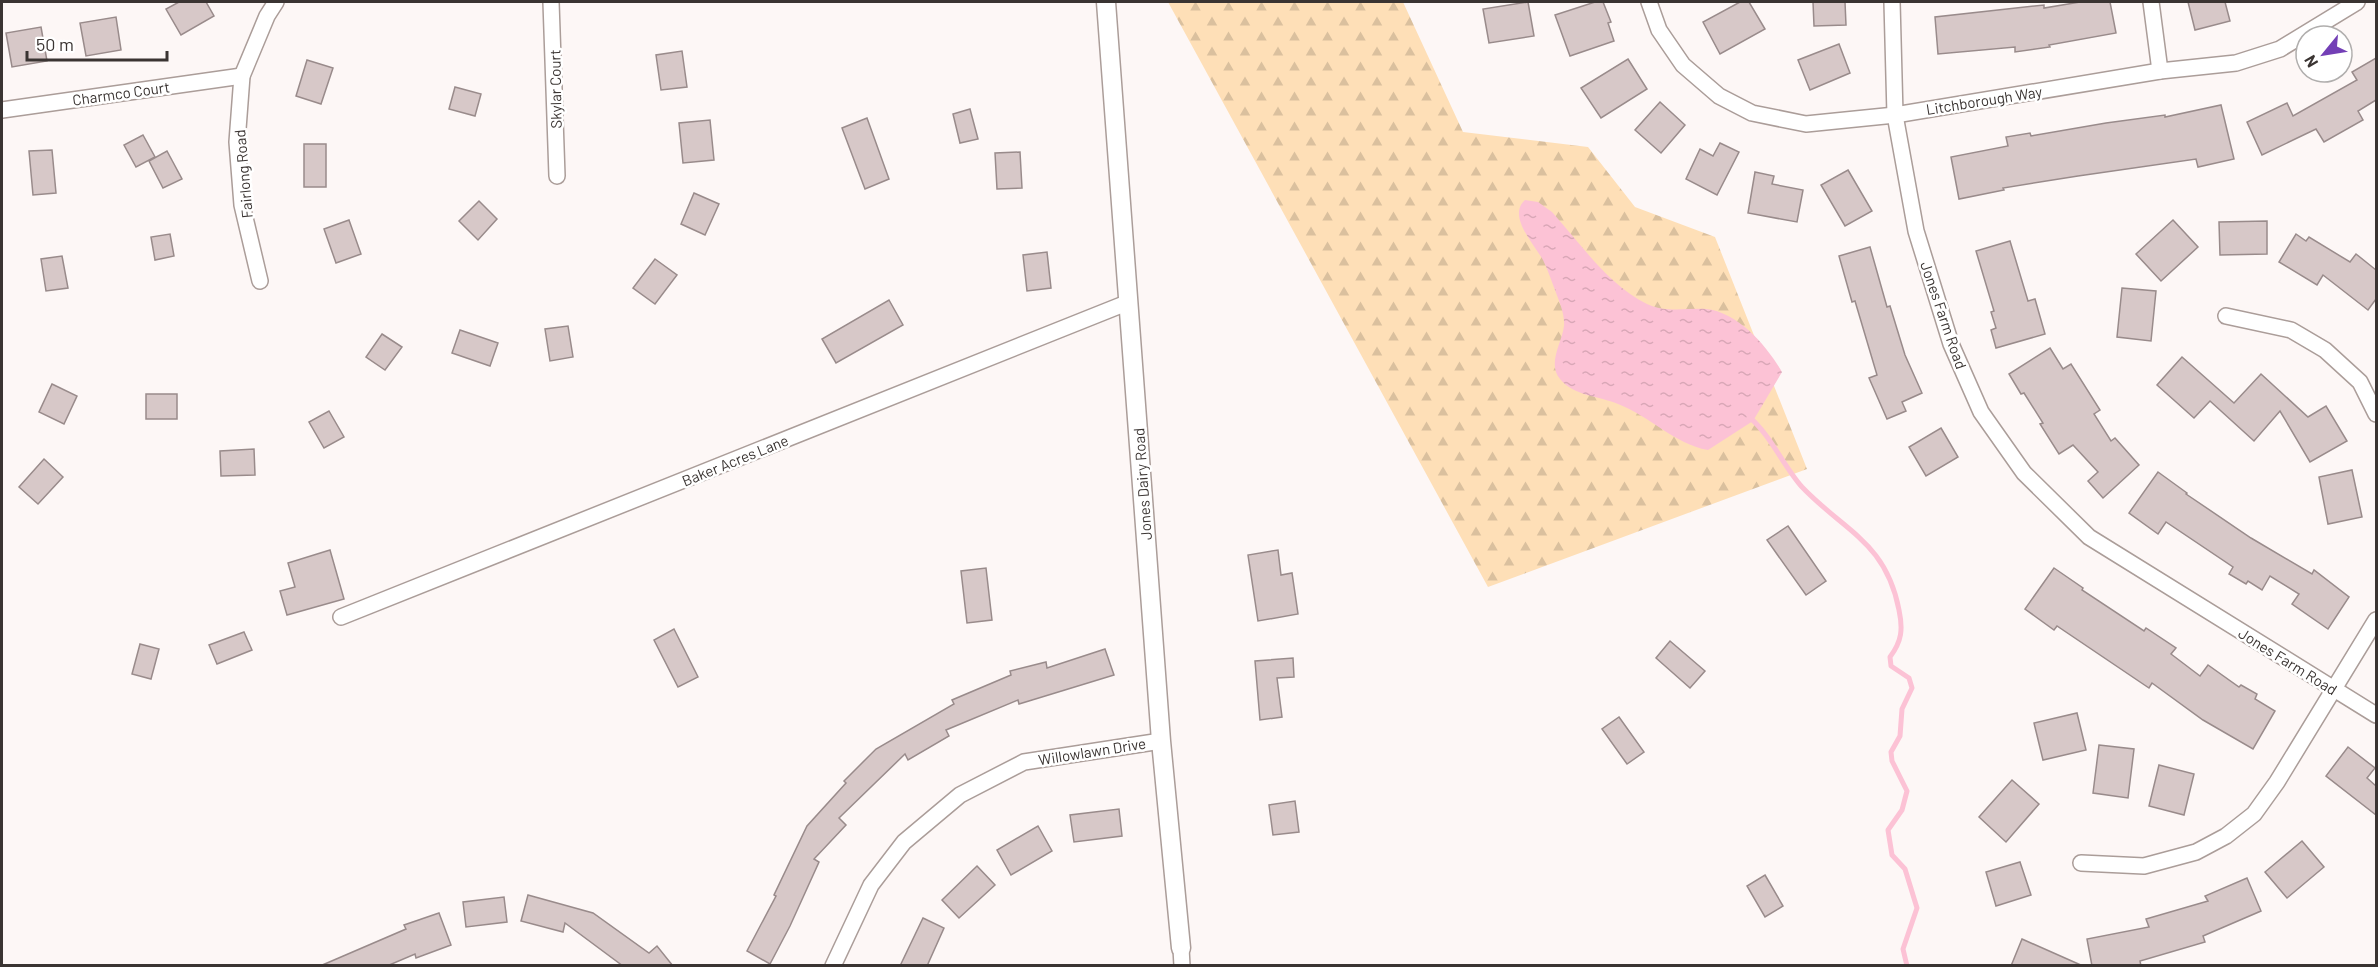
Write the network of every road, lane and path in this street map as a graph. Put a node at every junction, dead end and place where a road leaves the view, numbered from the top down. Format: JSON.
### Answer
{"nodes":[{"id":1,"x":276,"y":2,"type":"edge"},
{"id":2,"x":551,"y":2,"type":"edge"},
{"id":3,"x":1106,"y":2,"type":"edge"},
{"id":4,"x":1649,"y":2,"type":"edge"},
{"id":5,"x":1892,"y":2,"type":"edge"},
{"id":6,"x":2151,"y":2,"type":"edge"},
{"id":7,"x":2357,"y":2,"type":"edge"},
{"id":8,"x":2160,"y":71,"type":"junction"},
{"id":9,"x":242,"y":76,"type":"junction"},
{"id":10,"x":2,"y":110,"type":"edge"},
{"id":11,"x":1895,"y":115,"type":"junction"},
{"id":12,"x":557,"y":176,"type":"dead end"},
{"id":13,"x":260,"y":281,"type":"dead end"},
{"id":14,"x":1129,"y":302,"type":"junction"},
{"id":15,"x":2226,"y":316,"type":"dead end"},
{"id":16,"x":2376,"y":414,"type":"edge"},
{"id":17,"x":341,"y":617,"type":"dead end"},
{"id":18,"x":2376,"y":620,"type":"edge"},
{"id":19,"x":2334,"y":689,"type":"junction"},
{"id":20,"x":2376,"y":715,"type":"edge"},
{"id":21,"x":1161,"y":741,"type":"junction"},
{"id":22,"x":2081,"y":863,"type":"dead end"},
{"id":23,"x":1181,"y":957,"type":"edge"},
{"id":24,"x":833,"y":966,"type":"edge"}],
"edges":[{"from":1,"to":9,"type":"street","name":"Fairlong Road"},
{"from":2,"to":12,"type":"street","name":"Skylar Court"},
{"from":3,"to":14,"type":"street","name":"Jones Dairy Road"},
{"from":4,"to":11,"type":"street","name":"Litchborough Way"},
{"from":5,"to":11,"type":"street","name":"Jones Farm Road"},
{"from":6,"to":8,"type":"street"},
{"from":7,"to":8,"type":"street","name":"Litchborough Way"},
{"from":8,"to":11,"type":"street","name":"Litchborough Way"},
{"from":9,"to":10,"type":"street","name":"Charmco Court"},
{"from":9,"to":13,"type":"street","name":"Fairlong Road"},
{"from":11,"to":19,"type":"street","name":"Jones Farm Road"},
{"from":14,"to":17,"type":"street","name":"Baker Acres Lane"},
{"from":14,"to":21,"type":"street","name":"Jones Dairy Road"},
{"from":15,"to":16,"type":"street"},
{"from":18,"to":19,"type":"street"},
{"from":19,"to":20,"type":"street","name":"Jones Farm Road"},
{"from":19,"to":22,"type":"street"},
{"from":21,"to":23,"type":"street","name":"Jones Dairy Road"},
{"from":21,"to":24,"type":"street","name":"Willowlawn Drive"}]}
